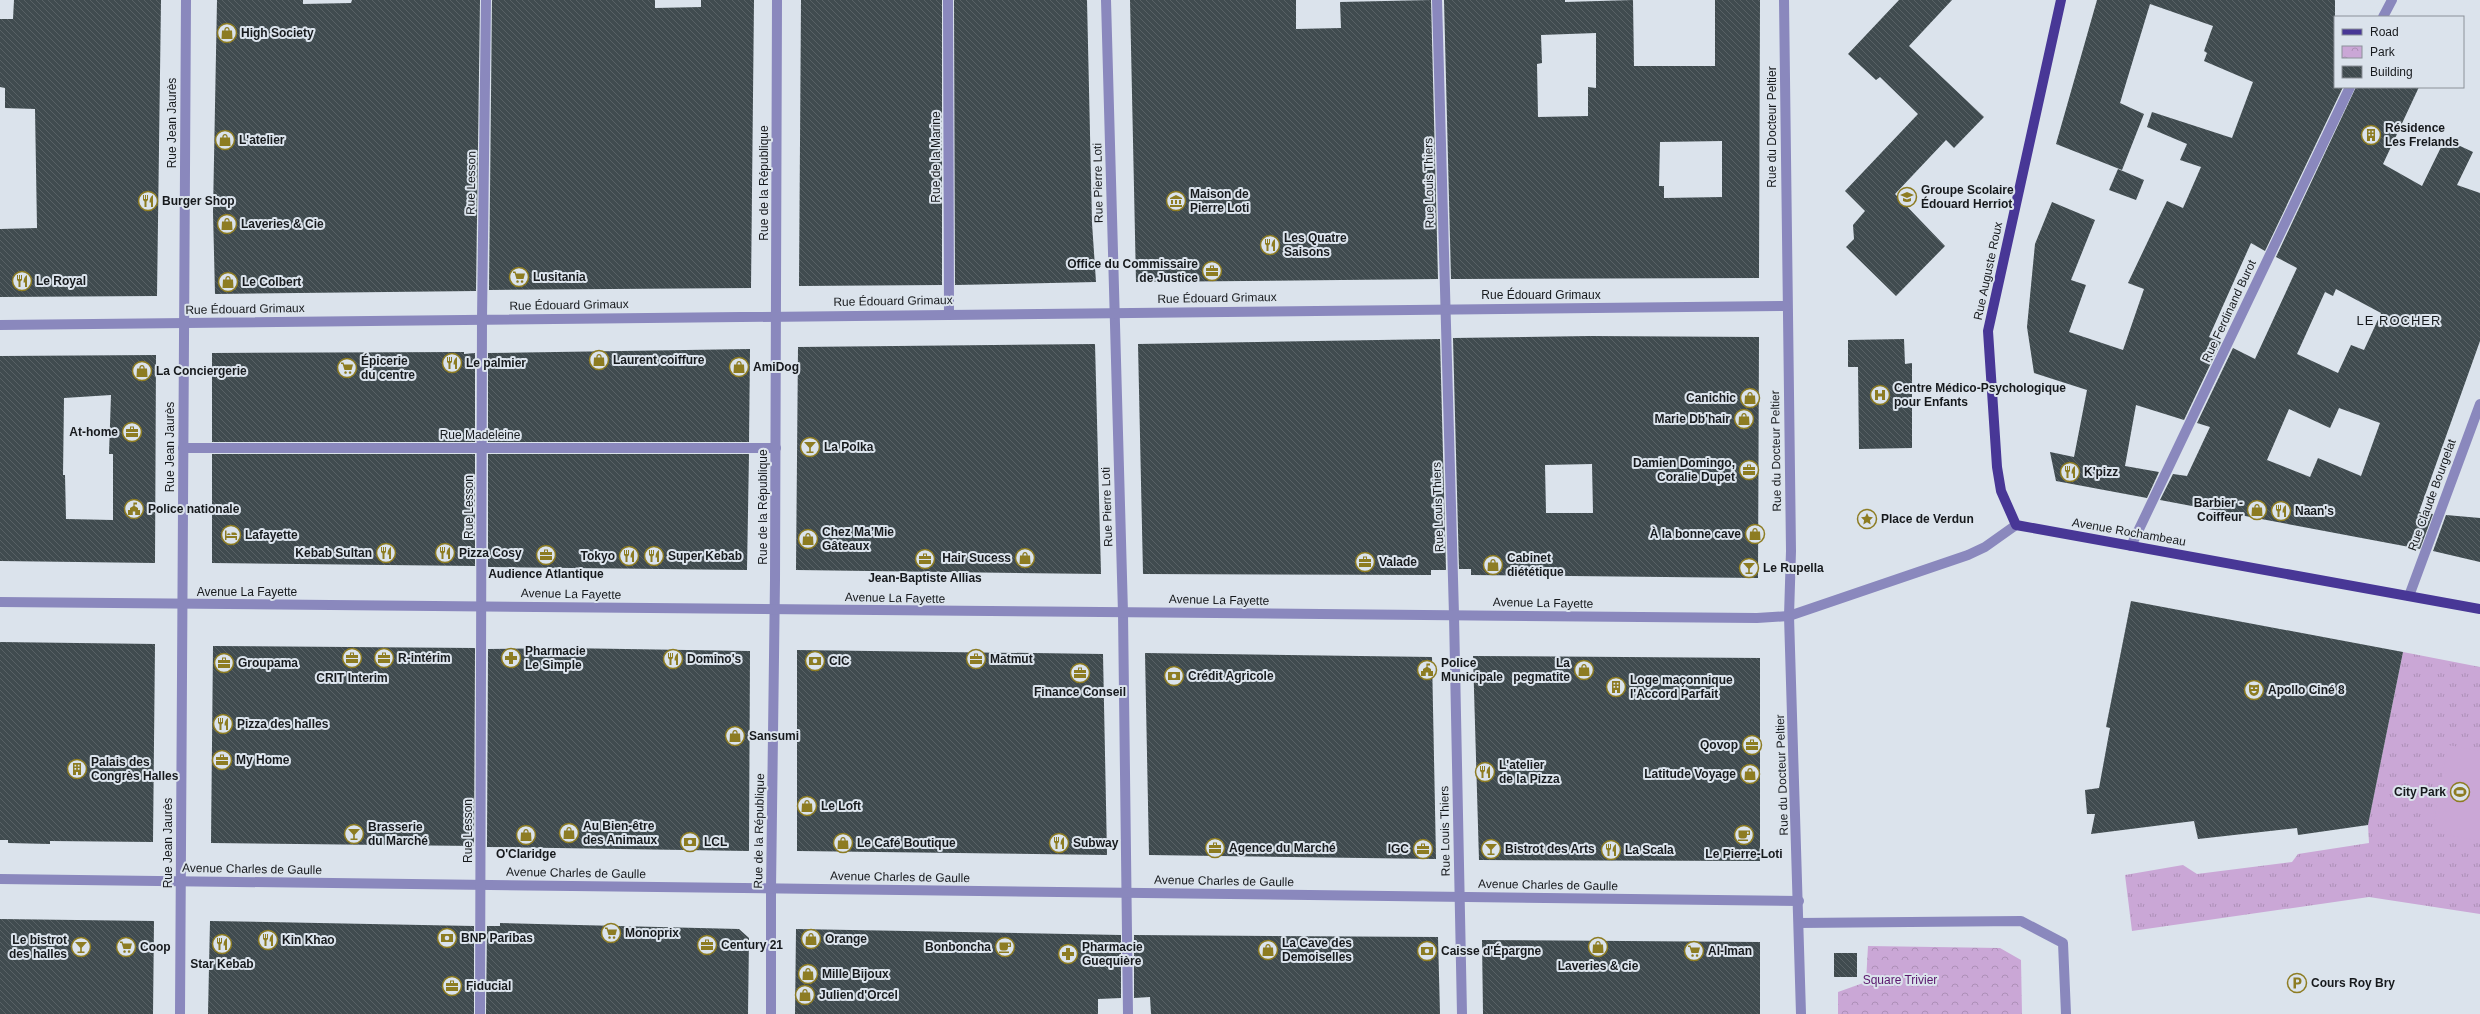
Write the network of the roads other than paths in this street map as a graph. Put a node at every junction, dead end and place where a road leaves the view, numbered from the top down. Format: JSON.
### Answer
{"nodes":[{"id":1,"x":186,"y":0,"type":"edge"},
{"id":2,"x":486,"y":0,"type":"edge"},
{"id":3,"x":777,"y":0,"type":"edge"},
{"id":4,"x":948,"y":0,"type":"edge"},
{"id":5,"x":1106,"y":0,"type":"edge"},
{"id":6,"x":1437,"y":0,"type":"edge"},
{"id":7,"x":1784,"y":0,"type":"edge"},
{"id":8,"x":2061,"y":0,"type":"edge"},
{"id":9,"x":2392,"y":0,"type":"edge"},
{"id":10,"x":2384,"y":16,"type":"edge"},
{"id":11,"x":2350,"y":88,"type":"edge"},
{"id":12,"x":1786,"y":306,"type":"junction"},
{"id":13,"x":1445,"y":308,"type":"junction"},
{"id":14,"x":1114,"y":312,"type":"junction"},
{"id":15,"x":949,"y":314,"type":"junction"},
{"id":16,"x":777,"y":316,"type":"junction"},
{"id":17,"x":482,"y":319,"type":"junction"},
{"id":18,"x":184,"y":322,"type":"junction"},
{"id":19,"x":0,"y":325,"type":"edge"},
{"id":20,"x":2480,"y":404,"type":"edge"},
{"id":21,"x":183,"y":448,"type":"junction"},
{"id":22,"x":482,"y":448,"type":"junction"},
{"id":23,"x":776,"y":448,"type":"junction"},
{"id":24,"x":2016,"y":525,"type":"junction"},
{"id":25,"x":2131,"y":546,"type":"junction"},
{"id":26,"x":2409,"y":596,"type":"junction"},
{"id":27,"x":0,"y":602,"type":"edge"},
{"id":28,"x":182,"y":604,"type":"junction"},
{"id":29,"x":481,"y":606,"type":"junction"},
{"id":30,"x":2480,"y":609,"type":"edge"},
{"id":31,"x":775,"y":610,"type":"junction"},
{"id":32,"x":1123,"y":613,"type":"junction"},
{"id":33,"x":1454,"y":615,"type":"junction"},
{"id":34,"x":1789,"y":616,"type":"junction"},
{"id":35,"x":0,"y":879,"type":"edge"},
{"id":36,"x":181,"y":881,"type":"junction"},
{"id":37,"x":480,"y":885,"type":"junction"},
{"id":38,"x":771,"y":889,"type":"junction"},
{"id":39,"x":1126,"y":893,"type":"junction"},
{"id":40,"x":1460,"y":897,"type":"junction"},
{"id":41,"x":1799,"y":901,"type":"junction"},
{"id":42,"x":1799,"y":923,"type":"junction"},
{"id":43,"x":180,"y":1014,"type":"edge"},
{"id":44,"x":480,"y":1014,"type":"edge"},
{"id":45,"x":771,"y":1014,"type":"edge"},
{"id":46,"x":1128,"y":1014,"type":"edge"},
{"id":47,"x":1462,"y":1014,"type":"edge"},
{"id":48,"x":1801,"y":1014,"type":"edge"},
{"id":49,"x":2066,"y":1014,"type":"edge"}],
"edges":[{"from":1,"to":18,"type":"street","name":"Rue Jean Jaurès"},
{"from":2,"to":17,"type":"street","name":"Rue Lesson"},
{"from":3,"to":16,"type":"street","name":"Rue de la République"},
{"from":4,"to":15,"type":"street","name":"Rue de la Marine"},
{"from":5,"to":14,"type":"street","name":"Rue Pierre Loti"},
{"from":6,"to":13,"type":"street","name":"Rue Louis Thiers"},
{"from":7,"to":12,"type":"street","name":"Rue du Docteur Peltier"},
{"from":8,"to":24,"type":"main road","name":"Rue Auguste Roux"},
{"from":9,"to":10,"type":"street"},
{"from":11,"to":25,"type":"street","name":"Rue Ferdinand Burot"},
{"from":12,"to":13,"type":"street","name":"Rue Édouard Grimaux"},
{"from":12,"to":34,"type":"street","name":"Rue du Docteur Peltier"},
{"from":13,"to":14,"type":"street","name":"Rue Édouard Grimaux"},
{"from":13,"to":33,"type":"street","name":"Rue Louis Thiers"},
{"from":14,"to":15,"type":"street","name":"Rue Édouard Grimaux"},
{"from":14,"to":32,"type":"street","name":"Rue Pierre Loti"},
{"from":15,"to":16,"type":"street","name":"Rue Édouard Grimaux"},
{"from":16,"to":17,"type":"street","name":"Rue Édouard Grimaux"},
{"from":16,"to":23,"type":"street","name":"Rue de la République"},
{"from":17,"to":18,"type":"street","name":"Rue Édouard Grimaux"},
{"from":17,"to":22,"type":"street","name":"Rue Lesson"},
{"from":18,"to":19,"type":"street","name":"Rue Édouard Grimaux"},
{"from":18,"to":21,"type":"street","name":"Rue Jean Jaurès"},
{"from":20,"to":26,"type":"street","name":"Rue Claude Bourgelat"},
{"from":21,"to":22,"type":"street","name":"Rue Madeleine"},
{"from":21,"to":28,"type":"street","name":"Rue Jean Jaurès"},
{"from":22,"to":23,"type":"street","name":"Rue Madeleine"},
{"from":22,"to":29,"type":"street","name":"Rue Lesson"},
{"from":23,"to":31,"type":"street","name":"Rue de la République"},
{"from":24,"to":25,"type":"main road","name":"Avenue Rochambeau"},
{"from":24,"to":34,"type":"street"},
{"from":25,"to":26,"type":"main road","name":"Avenue Rochambeau"},
{"from":26,"to":30,"type":"main road","name":"Avenue Rochambeau"},
{"from":27,"to":28,"type":"street","name":"Avenue La Fayette"},
{"from":28,"to":29,"type":"street","name":"Avenue La Fayette"},
{"from":28,"to":36,"type":"street","name":"Rue Jean Jaurès"},
{"from":29,"to":31,"type":"street","name":"Avenue La Fayette"},
{"from":29,"to":37,"type":"street","name":"Rue Lesson"},
{"from":31,"to":32,"type":"street","name":"Avenue La Fayette"},
{"from":31,"to":38,"type":"street","name":"Rue de la République"},
{"from":32,"to":33,"type":"street","name":"Avenue La Fayette"},
{"from":32,"to":39,"type":"street","name":"Rue Pierre Loti"},
{"from":33,"to":34,"type":"street","name":"Avenue La Fayette"},
{"from":33,"to":40,"type":"street","name":"Rue Louis Thiers"},
{"from":34,"to":41,"type":"street","name":"Rue du Docteur Peltier"},
{"from":35,"to":36,"type":"street","name":"Avenue Charles de Gaulle"},
{"from":36,"to":37,"type":"street","name":"Avenue Charles de Gaulle"},
{"from":36,"to":43,"type":"street","name":"Rue Jean Jaurès"},
{"from":37,"to":38,"type":"street","name":"Avenue Charles de Gaulle"},
{"from":37,"to":44,"type":"street","name":"Rue Lesson"},
{"from":38,"to":39,"type":"street","name":"Avenue Charles de Gaulle"},
{"from":38,"to":45,"type":"street","name":"Rue de la République"},
{"from":39,"to":40,"type":"street","name":"Avenue Charles de Gaulle"},
{"from":39,"to":46,"type":"street","name":"Rue Pierre Loti"},
{"from":40,"to":41,"type":"street","name":"Avenue Charles de Gaulle"},
{"from":40,"to":47,"type":"street","name":"Rue Louis Thiers"},
{"from":41,"to":42,"type":"street","name":"Rue du Docteur Peltier"},
{"from":42,"to":48,"type":"street","name":"Rue du Docteur Peltier"},
{"from":42,"to":49,"type":"street"}]}
